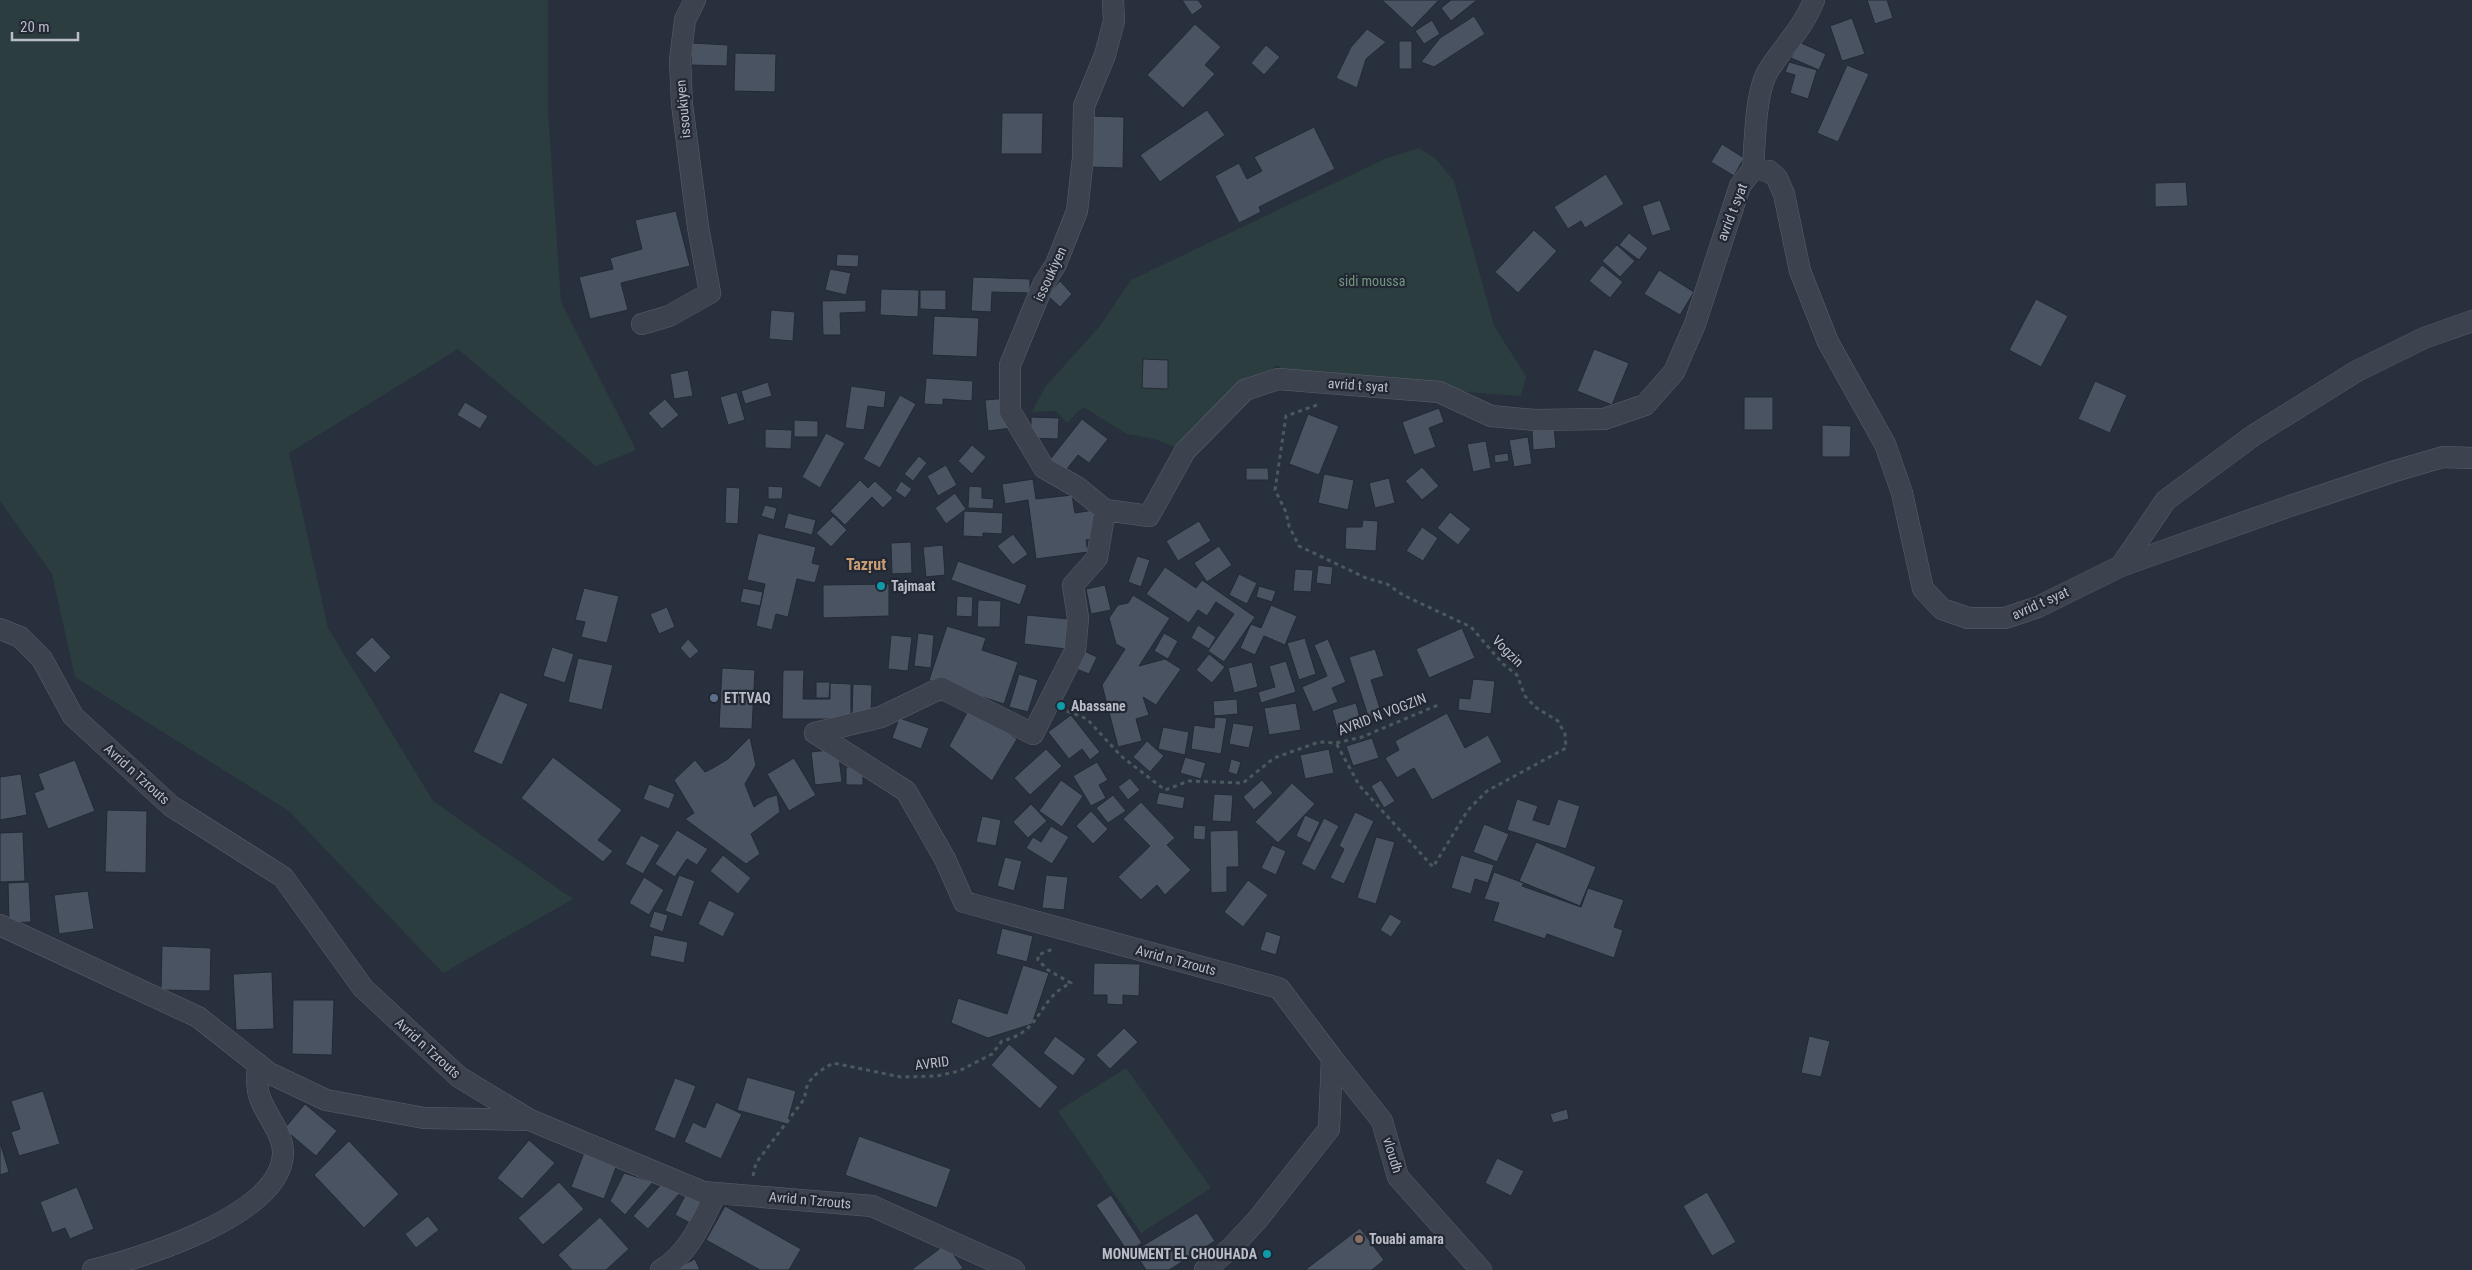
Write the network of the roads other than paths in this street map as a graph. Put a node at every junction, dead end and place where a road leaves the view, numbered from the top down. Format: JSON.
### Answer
{"nodes":[{"id":1,"x":694,"y":0,"type":"edge"},
{"id":2,"x":1113,"y":0,"type":"edge"},
{"id":3,"x":1814,"y":0,"type":"edge"},
{"id":4,"x":1753,"y":169,"type":"junction"},
{"id":5,"x":2472,"y":321,"type":"edge"},
{"id":6,"x":642,"y":324,"type":"dead end"},
{"id":7,"x":2472,"y":458,"type":"edge"},
{"id":8,"x":1105,"y":510,"type":"junction"},
{"id":9,"x":2121,"y":566,"type":"junction"},
{"id":10,"x":0,"y":629,"type":"edge"},
{"id":11,"x":0,"y":925,"type":"edge"},
{"id":12,"x":1332,"y":1058,"type":"junction"},
{"id":13,"x":258,"y":1064,"type":"junction"},
{"id":14,"x":530,"y":1120,"type":"junction"},
{"id":15,"x":716,"y":1193,"type":"junction"},
{"id":16,"x":93,"y":1270,"type":"edge"},
{"id":17,"x":661,"y":1270,"type":"edge"},
{"id":18,"x":1014,"y":1270,"type":"edge"},
{"id":19,"x":1205,"y":1270,"type":"edge"},
{"id":20,"x":1481,"y":1270,"type":"edge"}],
"edges":[{"from":1,"to":6,"type":"street","name":"issoukiyen"},
{"from":2,"to":8,"type":"street","name":"issoukiyen"},
{"from":3,"to":4,"type":"street"},
{"from":4,"to":8,"type":"street","name":"avrid t syat"},
{"from":4,"to":9,"type":"street","name":"avrid t syat"},
{"from":5,"to":9,"type":"street"},
{"from":7,"to":9,"type":"street","name":"avrid t syat"},
{"from":8,"to":12,"type":"street","name":"Avrid n Tzrouts"},
{"from":10,"to":14,"type":"street","name":"Avrid n Tzrouts"},
{"from":11,"to":13,"type":"street"},
{"from":12,"to":19,"type":"street"},
{"from":12,"to":20,"type":"street","name":"vloudh"},
{"from":13,"to":14,"type":"street"},
{"from":13,"to":16,"type":"street"},
{"from":14,"to":15,"type":"street","name":"Avrid n Tzrouts"},
{"from":15,"to":17,"type":"street"},
{"from":15,"to":18,"type":"street","name":"Avrid n Tzrouts"}]}
